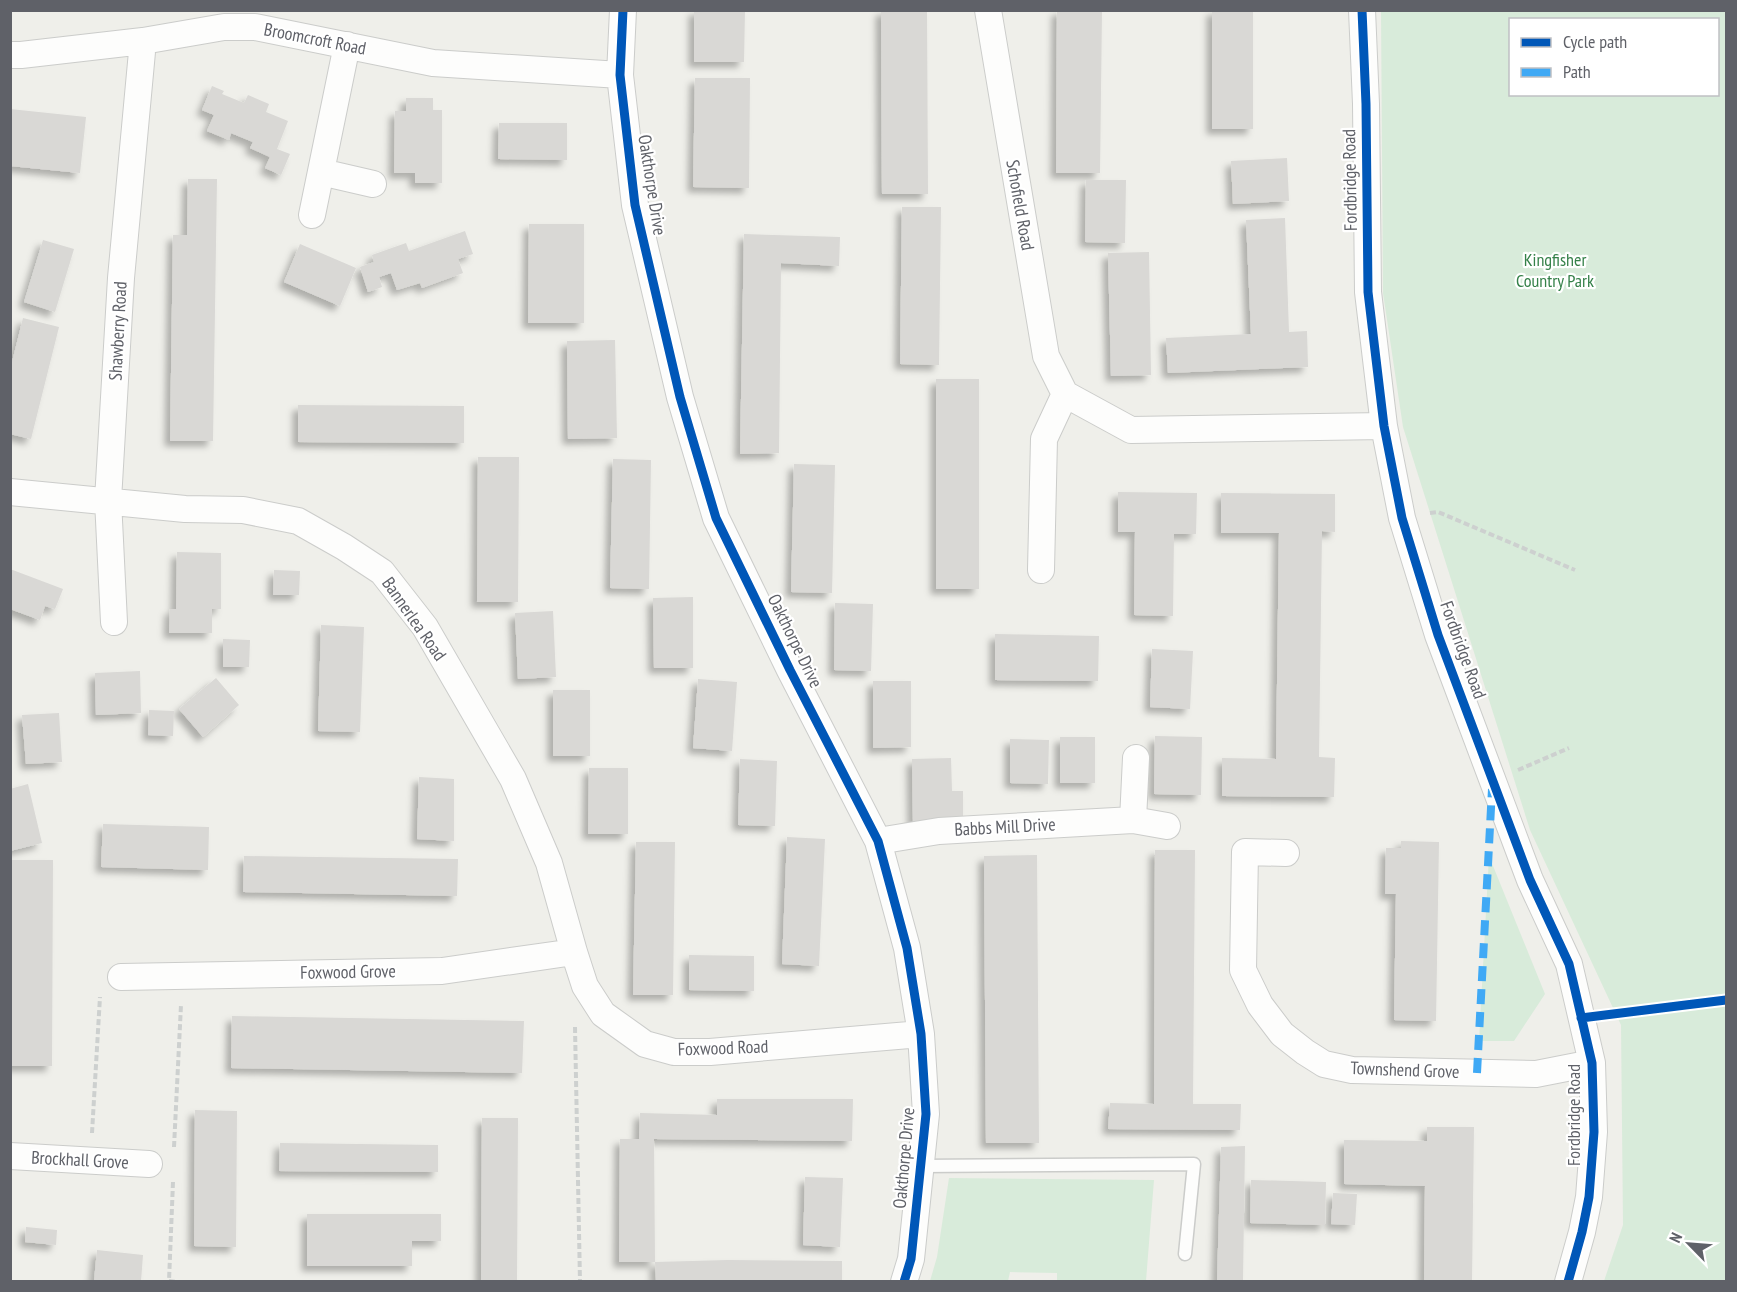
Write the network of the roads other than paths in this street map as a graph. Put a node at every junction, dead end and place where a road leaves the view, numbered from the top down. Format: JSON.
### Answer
{"nodes":[{"id":1,"x":623,"y":10,"type":"edge"},
{"id":2,"x":988,"y":10,"type":"edge"},
{"id":3,"x":1362,"y":10,"type":"edge"},
{"id":4,"x":143,"y":41,"type":"junction"},
{"id":5,"x":347,"y":45,"type":"junction"},
{"id":6,"x":10,"y":55,"type":"edge"},
{"id":7,"x":620,"y":75,"type":"junction"},
{"id":8,"x":321,"y":172,"type":"junction"},
{"id":9,"x":373,"y":184,"type":"dead end"},
{"id":10,"x":312,"y":215,"type":"dead end"},
{"id":11,"x":1065,"y":394,"type":"junction"},
{"id":12,"x":1384,"y":426,"type":"junction"},
{"id":13,"x":10,"y":492,"type":"edge"},
{"id":14,"x":108,"y":500,"type":"junction"},
{"id":15,"x":1041,"y":570,"type":"dead end"},
{"id":16,"x":114,"y":622,"type":"dead end"},
{"id":17,"x":1136,"y":758,"type":"dead end"},
{"id":18,"x":1133,"y":820,"type":"junction"},
{"id":19,"x":1167,"y":826,"type":"dead end"},
{"id":20,"x":878,"y":841,"type":"junction"},
{"id":21,"x":1286,"y":853,"type":"dead end"},
{"id":22,"x":574,"y":952,"type":"junction"},
{"id":23,"x":121,"y":977,"type":"road end"},
{"id":24,"x":921,"y":1034,"type":"junction"},
{"id":25,"x":1592,"y":1064,"type":"junction"},
{"id":26,"x":10,"y":1156,"type":"edge"},
{"id":27,"x":921,"y":1166,"type":"junction"},
{"id":28,"x":161,"y":1168,"type":"road end"},
{"id":29,"x":1185,"y":1254,"type":"dead end"},
{"id":30,"x":904,"y":1281,"type":"edge"},
{"id":31,"x":1568,"y":1281,"type":"edge"}],
"edges":[{"from":1,"to":7,"type":"street","name":"Oakthorpe Drive"},
{"from":2,"to":11,"type":"street","name":"Schofield Road"},
{"from":3,"to":12,"type":"street","name":"Fordbridge Road"},
{"from":4,"to":5,"type":"street","name":"Broomcroft Road"},
{"from":4,"to":6,"type":"street","name":"Broomcroft Road"},
{"from":4,"to":14,"type":"street","name":"Shawberry Road"},
{"from":5,"to":7,"type":"street","name":"Broomcroft Road"},
{"from":5,"to":8,"type":"street"},
{"from":7,"to":20,"type":"street","name":"Oakthorpe Drive"},
{"from":8,"to":9,"type":"street"},
{"from":8,"to":10,"type":"street"},
{"from":11,"to":12,"type":"street"},
{"from":11,"to":15,"type":"street"},
{"from":12,"to":25,"type":"street","name":"Fordbridge Road"},
{"from":13,"to":14,"type":"street","name":"Bannerlea Road"},
{"from":14,"to":16,"type":"street","name":"Shawberry Road"},
{"from":14,"to":22,"type":"street","name":"Bannerlea Road"},
{"from":17,"to":18,"type":"street"},
{"from":18,"to":19,"type":"street","name":"Babbs Mill Drive"},
{"from":18,"to":20,"type":"street","name":"Babbs Mill Drive"},
{"from":20,"to":24,"type":"street","name":"Oakthorpe Drive"},
{"from":21,"to":25,"type":"street","name":"Townshend Grove"},
{"from":22,"to":23,"type":"street","name":"Foxwood Grove"},
{"from":22,"to":24,"type":"street","name":"Foxwood Road"},
{"from":24,"to":27,"type":"street","name":"Oakthorpe Drive"},
{"from":25,"to":31,"type":"street","name":"Fordbridge Road"},
{"from":26,"to":28,"type":"street","name":"Brockhall Grove"},
{"from":27,"to":29,"type":"lane"},
{"from":27,"to":30,"type":"street","name":"Oakthorpe Drive"}]}
